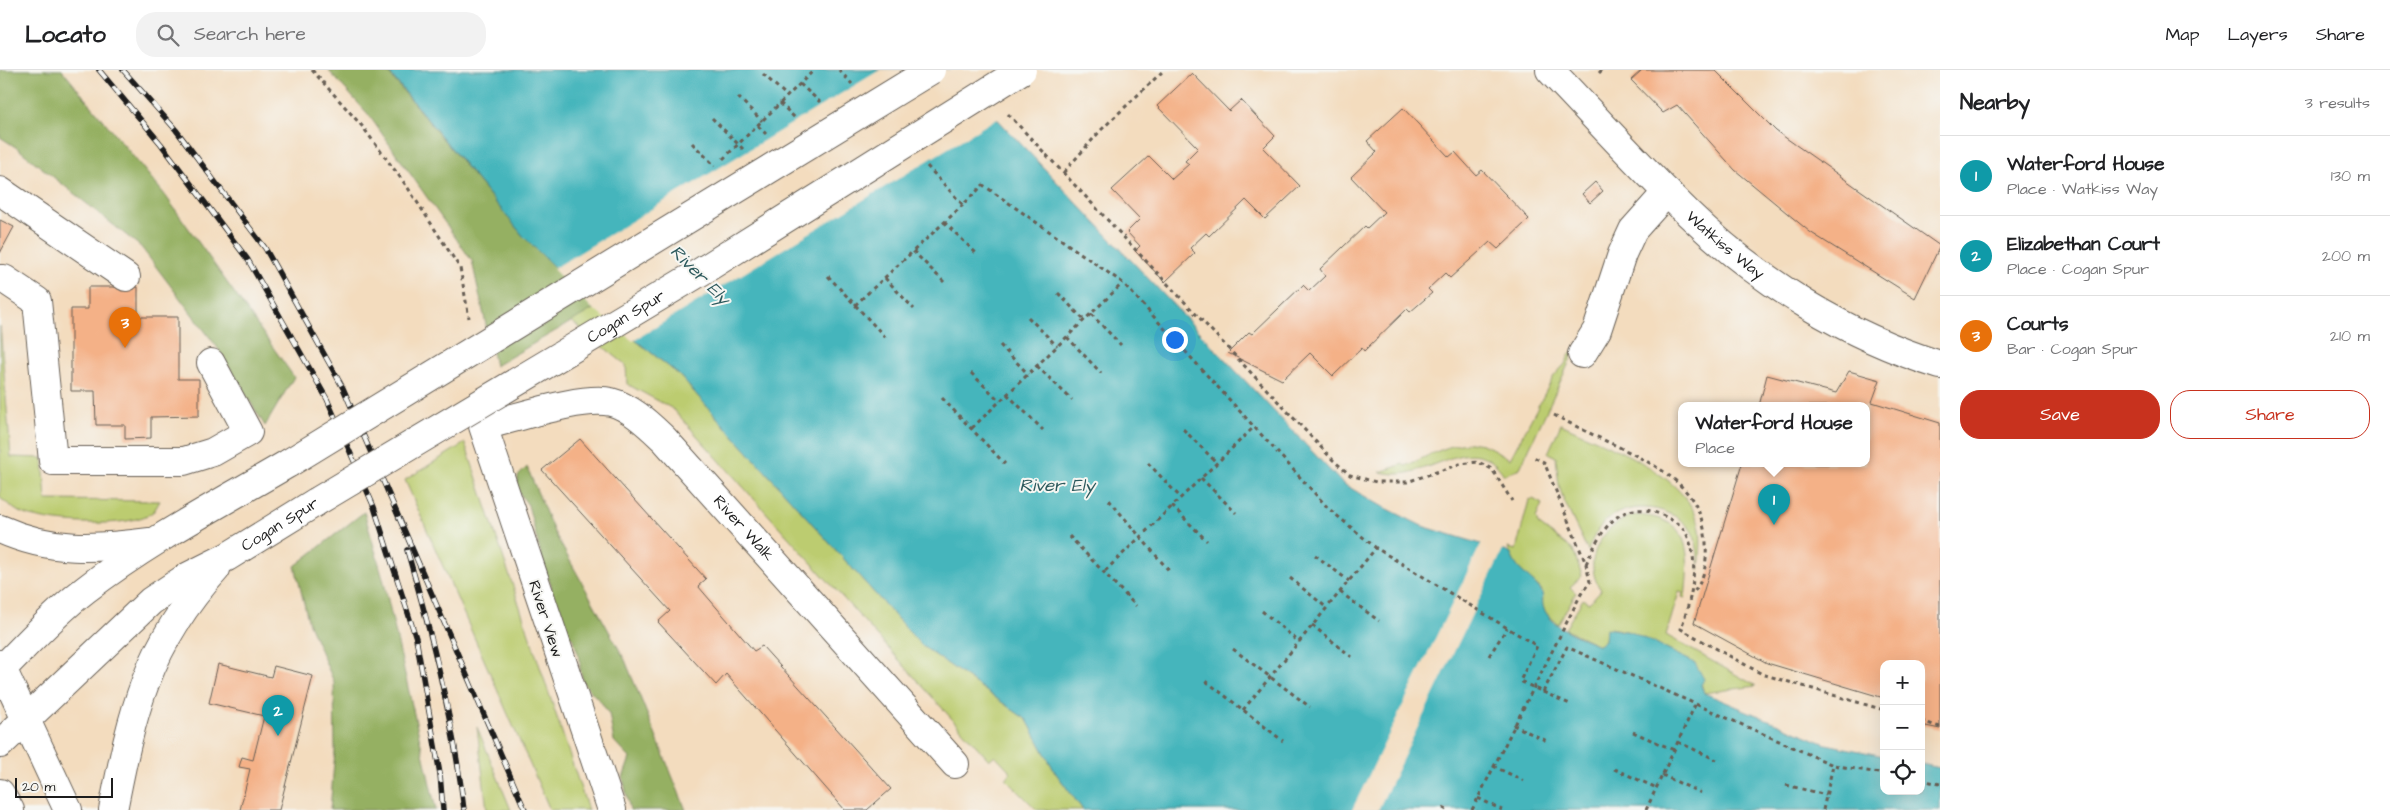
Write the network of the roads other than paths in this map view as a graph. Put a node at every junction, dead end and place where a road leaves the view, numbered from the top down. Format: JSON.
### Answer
{"nodes":[{"id":1,"x":931,"y":70,"type":"edge"},
{"id":2,"x":1022,"y":70,"type":"edge"},
{"id":3,"x":1550,"y":70,"type":"edge"},
{"id":4,"x":0,"y":190,"type":"edge"},
{"id":5,"x":1667,"y":192,"type":"junction"},
{"id":6,"x":126,"y":277,"type":"dead end"},
{"id":7,"x":0,"y":279,"type":"edge"},
{"id":8,"x":1582,"y":354,"type":"dead end"},
{"id":9,"x":211,"y":363,"type":"dead end"},
{"id":10,"x":1940,"y":365,"type":"edge"},
{"id":11,"x":483,"y":426,"type":"joint"},
{"id":12,"x":0,"y":529,"type":"edge"},
{"id":13,"x":159,"y":540,"type":"junction"},
{"id":14,"x":228,"y":557,"type":"junction"},
{"id":15,"x":1,"y":668,"type":"edge"},
{"id":16,"x":13,"y":723,"type":"edge"},
{"id":17,"x":955,"y":764,"type":"dead end"},
{"id":18,"x":0,"y":793,"type":"edge"},
{"id":19,"x":10,"y":810,"type":"edge"},
{"id":20,"x":68,"y":810,"type":"edge"},
{"id":21,"x":113,"y":810,"type":"edge"},
{"id":22,"x":612,"y":810,"type":"edge"}],
"edges":[{"from":1,"to":13,"type":"main road","bridge":true},
{"from":2,"to":14,"type":"main road","name":"Cogan Spur","bridge":true},
{"from":3,"to":5,"type":"main road","name":"Watkiss Way"},
{"from":4,"to":6,"type":"main road"},
{"from":5,"to":8,"type":"main road"},
{"from":5,"to":10,"type":"main road","name":"Watkiss Way"},
{"from":7,"to":9,"type":"main road"},
{"from":11,"to":17,"type":"main road","name":"River Walk"},
{"from":11,"to":22,"type":"main road","name":"River View"},
{"from":12,"to":13,"type":"main road"},
{"from":13,"to":15,"type":"main road"},
{"from":14,"to":16,"type":"main road"},
{"from":14,"to":21,"type":"main road"},
{"from":15,"to":16,"type":"main road"},
{"from":16,"to":20,"type":"main road"},
{"from":18,"to":19,"type":"main road"}]}
